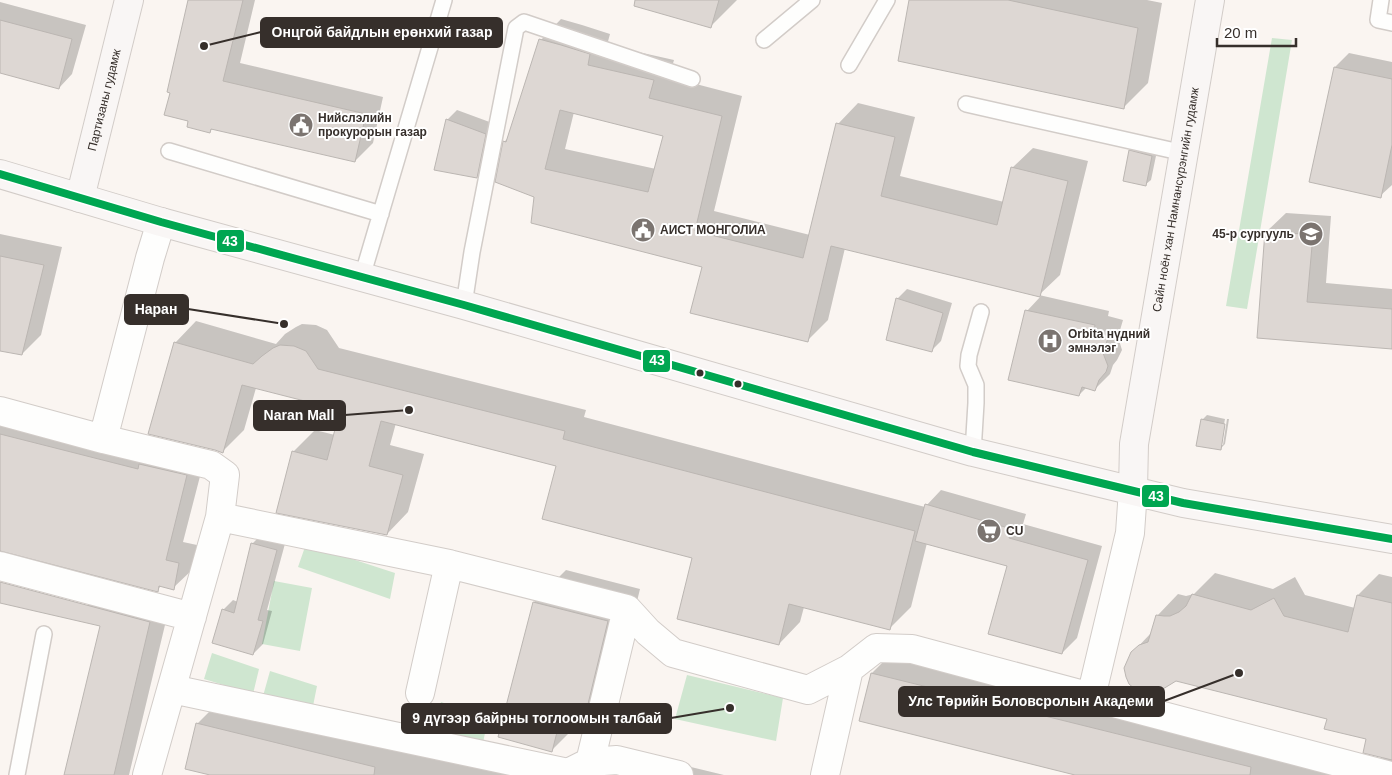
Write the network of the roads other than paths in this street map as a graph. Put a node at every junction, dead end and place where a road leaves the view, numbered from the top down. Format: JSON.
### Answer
{"nodes":[{"id":1,"x":128,"y":0,"type":"edge"},
{"id":2,"x":444,"y":0,"type":"edge"},
{"id":3,"x":812,"y":0,"type":"edge"},
{"id":4,"x":886,"y":0,"type":"edge"},
{"id":5,"x":1210,"y":0,"type":"edge"},
{"id":6,"x":1381,"y":0,"type":"edge"},
{"id":7,"x":1392,"y":23,"type":"edge"},
{"id":8,"x":764,"y":40,"type":"dead end"},
{"id":9,"x":849,"y":65,"type":"dead end"},
{"id":10,"x":692,"y":79,"type":"dead end"},
{"id":11,"x":966,"y":104,"type":"dead end"},
{"id":12,"x":169,"y":151,"type":"dead end"},
{"id":13,"x":1184,"y":153,"type":"junction"},
{"id":14,"x":0,"y":174,"type":"edge"},
{"id":15,"x":80,"y":198,"type":"junction"},
{"id":16,"x":381,"y":214,"type":"junction"},
{"id":17,"x":161,"y":222,"type":"junction"},
{"id":18,"x":362,"y":277,"type":"junction"},
{"id":19,"x":464,"y":305,"type":"junction"},
{"id":20,"x":981,"y":312,"type":"dead end"},
{"id":21,"x":0,"y":411,"type":"edge"},
{"id":22,"x":103,"y":440,"type":"junction"},
{"id":23,"x":973,"y":452,"type":"junction"},
{"id":24,"x":1134,"y":490,"type":"junction"},
{"id":25,"x":220,"y":517,"type":"junction"},
{"id":26,"x":1392,"y":539,"type":"edge"},
{"id":27,"x":449,"y":564,"type":"junction"},
{"id":28,"x":0,"y":566,"type":"edge"},
{"id":29,"x":627,"y":609,"type":"junction"},
{"id":30,"x":192,"y":616,"type":"junction"},
{"id":31,"x":44,"y":634,"type":"dead end"},
{"id":32,"x":849,"y":669,"type":"junction"},
{"id":33,"x":172,"y":689,"type":"junction"},
{"id":34,"x":420,"y":693,"type":"dead end"},
{"id":35,"x":1091,"y":697,"type":"junction"},
{"id":36,"x":590,"y":762,"type":"junction"},
{"id":37,"x":17,"y":775,"type":"edge"},
{"id":38,"x":147,"y":775,"type":"edge"},
{"id":39,"x":679,"y":775,"type":"edge"},
{"id":40,"x":825,"y":775,"type":"edge"},
{"id":41,"x":1387,"y":775,"type":"edge"}],
"edges":[{"from":1,"to":15,"type":"main road","name":"Партизаны гудамж"},
{"from":2,"to":16,"type":"lane"},
{"from":3,"to":8,"type":"lane"},
{"from":4,"to":9,"type":"lane"},
{"from":5,"to":13,"type":"main road","name":"Сайн ноён хан Намнансүрэнгийн гудамж"},
{"from":6,"to":7,"type":"lane"},
{"from":10,"to":19,"type":"lane"},
{"from":11,"to":13,"type":"lane"},
{"from":12,"to":16,"type":"lane"},
{"from":13,"to":24,"type":"main road","name":"Сайн ноён хан Намнансүрэнгийн гудамж"},
{"from":14,"to":15,"type":"main road"},
{"from":15,"to":17,"type":"main road"},
{"from":16,"to":18,"type":"lane"},
{"from":17,"to":18,"type":"main road"},
{"from":17,"to":22,"type":"street"},
{"from":18,"to":19,"type":"main road"},
{"from":19,"to":23,"type":"main road"},
{"from":20,"to":23,"type":"lane"},
{"from":21,"to":22,"type":"street"},
{"from":22,"to":25,"type":"street"},
{"from":23,"to":24,"type":"main road"},
{"from":24,"to":26,"type":"main road"},
{"from":24,"to":35,"type":"street"},
{"from":25,"to":27,"type":"street"},
{"from":25,"to":30,"type":"street"},
{"from":27,"to":29,"type":"street"},
{"from":27,"to":34,"type":"street"},
{"from":28,"to":30,"type":"street"},
{"from":29,"to":32,"type":"street"},
{"from":29,"to":36,"type":"street"},
{"from":30,"to":33,"type":"street"},
{"from":31,"to":37,"type":"lane"},
{"from":32,"to":35,"type":"street"},
{"from":32,"to":40,"type":"street"},
{"from":33,"to":36,"type":"street"},
{"from":33,"to":38,"type":"street"},
{"from":35,"to":41,"type":"street"},
{"from":36,"to":39,"type":"street"}]}
